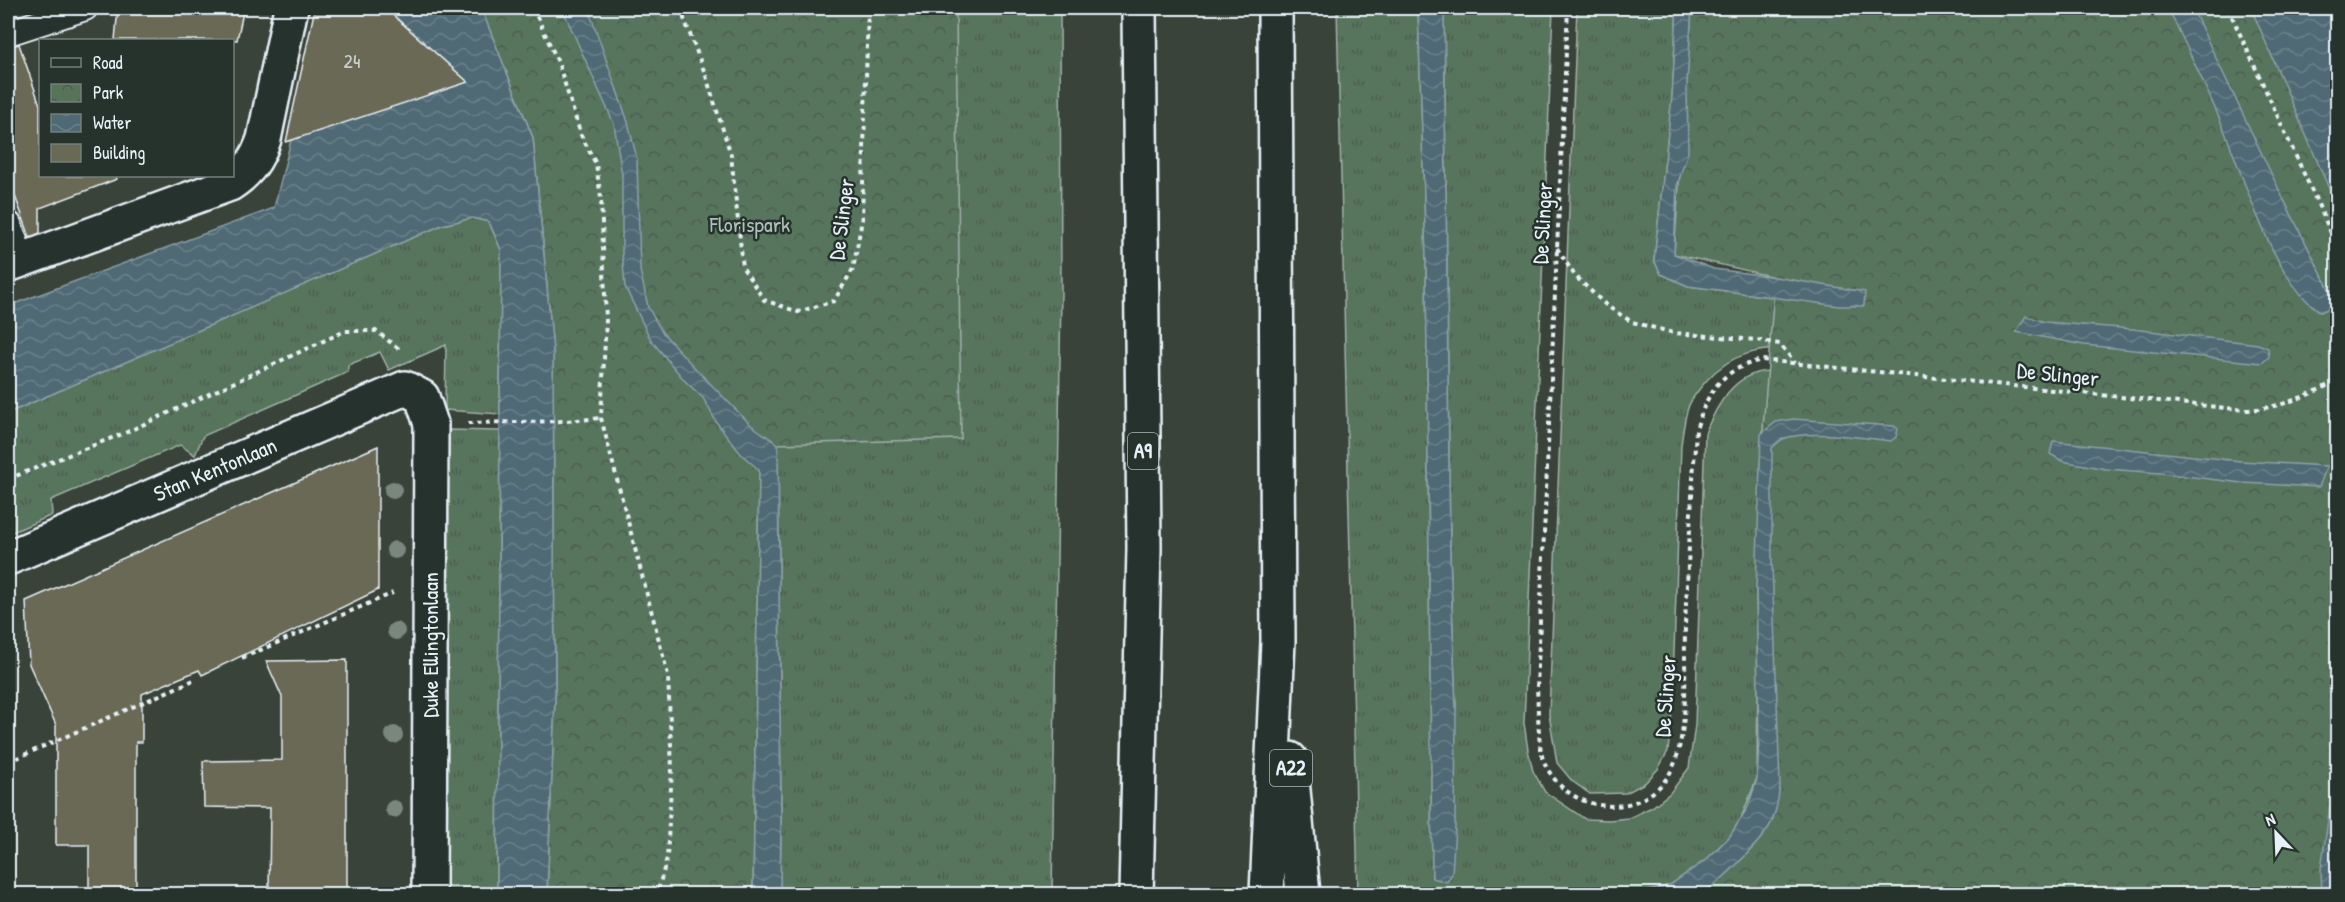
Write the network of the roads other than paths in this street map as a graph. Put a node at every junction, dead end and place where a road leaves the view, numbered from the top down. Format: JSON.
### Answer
{"nodes":[{"id":1,"x":85,"y":8,"type":"edge"},
{"id":2,"x":291,"y":8,"type":"edge"},
{"id":3,"x":1139,"y":8,"type":"edge"},
{"id":4,"x":1275,"y":8,"type":"edge"},
{"id":5,"x":8,"y":33,"type":"edge"},
{"id":6,"x":9,"y":224,"type":"dead end"},
{"id":7,"x":15,"y":262,"type":"edge"},
{"id":8,"x":413,"y":393,"type":"joint"},
{"id":9,"x":8,"y":558,"type":"edge"},
{"id":10,"x":1278,"y":641,"type":"junction"},
{"id":11,"x":429,"y":894,"type":"edge"},
{"id":12,"x":1136,"y":894,"type":"edge"},
{"id":13,"x":1267,"y":894,"type":"edge"},
{"id":14,"x":1303,"y":894,"type":"edge"}],
"edges":[{"from":1,"to":5,"type":"lane"},
{"from":2,"to":7,"type":"main road"},
{"from":3,"to":12,"type":"main road","number":"A9"},
{"from":4,"to":10,"type":"main road"},
{"from":6,"to":7,"type":"lane"},
{"from":8,"to":9,"type":"main road","name":"Stan Kentonlaan"},
{"from":8,"to":11,"type":"main road","name":"Duke Ellingtonlaan"},
{"from":10,"to":13,"type":"main road"},
{"from":10,"to":14,"type":"main road","number":"A22"}]}
